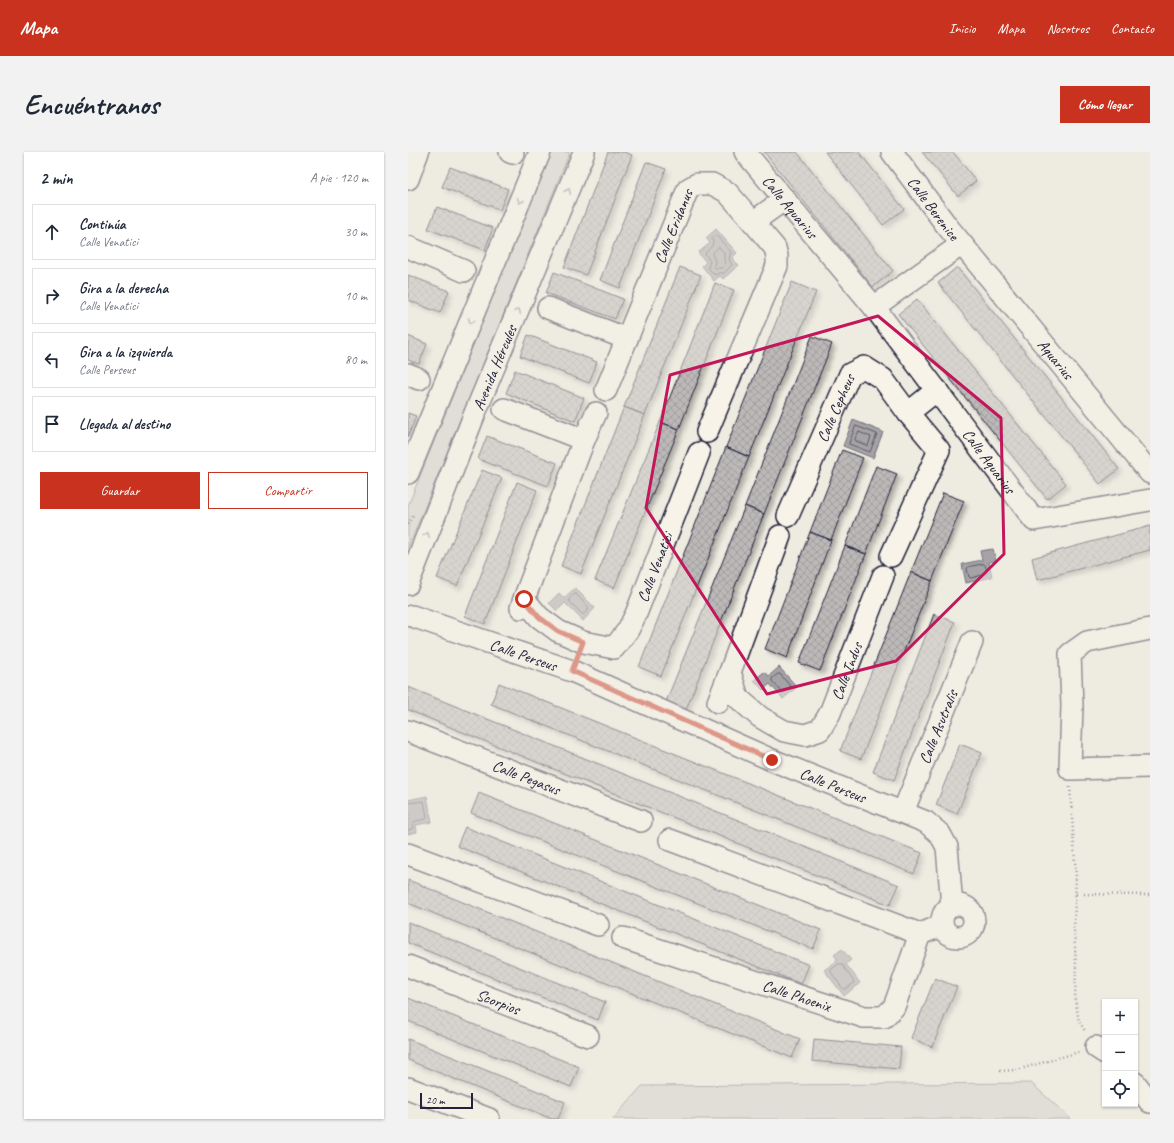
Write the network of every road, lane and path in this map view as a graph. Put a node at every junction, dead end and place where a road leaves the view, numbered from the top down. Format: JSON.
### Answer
{"nodes":[{"id":1,"x":418,"y":152,"type":"edge"},
{"id":2,"x":540,"y":152,"type":"edge"},
{"id":3,"x":584,"y":152,"type":"edge"},
{"id":4,"x":730,"y":152,"type":"edge"},
{"id":5,"x":892,"y":152,"type":"edge"},
{"id":6,"x":748,"y":157,"type":"edge"},
{"id":7,"x":408,"y":179,"type":"edge"},
{"id":8,"x":785,"y":199,"type":"junction"},
{"id":9,"x":753,"y":222,"type":"junction"},
{"id":10,"x":962,"y":244,"type":"junction"},
{"id":11,"x":408,"y":247,"type":"edge"},
{"id":12,"x":464,"y":271,"type":"dead end"},
{"id":13,"x":874,"y":307,"type":"junction"},
{"id":14,"x":548,"y":308,"type":"dead end"},
{"id":15,"x":627,"y":339,"type":"junction"},
{"id":16,"x":606,"y":390,"type":"dead end"},
{"id":17,"x":937,"y":390,"type":"junction"},
{"id":18,"x":504,"y":409,"type":"dead end"},
{"id":19,"x":596,"y":413,"type":"dead end"},
{"id":20,"x":908,"y":413,"type":"junction"},
{"id":21,"x":707,"y":432,"type":"dead end"},
{"id":22,"x":584,"y":440,"type":"junction"},
{"id":23,"x":699,"y":453,"type":"dead end"},
{"id":24,"x":408,"y":473,"type":"edge"},
{"id":25,"x":1150,"y":473,"type":"edge"},
{"id":26,"x":1150,"y":500,"type":"edge"},
{"id":27,"x":788,"y":516,"type":"dead end"},
{"id":28,"x":780,"y":536,"type":"dead end"},
{"id":29,"x":891,"y":556,"type":"dead end"},
{"id":30,"x":883,"y":576,"type":"dead end"},
{"id":31,"x":408,"y":584,"type":"edge"},
{"id":32,"x":410,"y":619,"type":"edge"},
{"id":33,"x":1150,"y":629,"type":"edge"},
{"id":34,"x":583,"y":642,"type":"junction"},
{"id":35,"x":972,"y":642,"type":"dead end"},
{"id":36,"x":572,"y":671,"type":"junction"},
{"id":37,"x":730,"y":672,"type":"junction"},
{"id":38,"x":718,"y":702,"type":"dead end"},
{"id":39,"x":784,"y":731,"type":"junction"},
{"id":40,"x":409,"y":733,"type":"edge"},
{"id":41,"x":772,"y":760,"type":"junction"},
{"id":42,"x":1150,"y":767,"type":"edge"},
{"id":43,"x":1070,"y":769,"type":"junction"},
{"id":44,"x":903,"y":812,"type":"junction"},
{"id":45,"x":641,"y":821,"type":"dead end"},
{"id":46,"x":670,"y":840,"type":"dead end"},
{"id":47,"x":408,"y":854,"type":"edge"},
{"id":48,"x":1076,"y":894,"type":"junction"},
{"id":49,"x":1150,"y":895,"type":"edge"},
{"id":50,"x":952,"y":906,"type":"junction"},
{"id":51,"x":598,"y":924,"type":"dead end"},
{"id":52,"x":943,"y":927,"type":"junction"},
{"id":53,"x":920,"y":934,"type":"junction"},
{"id":54,"x":623,"y":938,"type":"dead end"},
{"id":55,"x":408,"y":966,"type":"edge"},
{"id":56,"x":588,"y":1036,"type":"dead end"},
{"id":57,"x":1101,"y":1050,"type":"edge"},
{"id":58,"x":1000,"y":1071,"type":"dead end"},
{"id":59,"x":1138,"y":1087,"type":"edge"},
{"id":60,"x":408,"y":1088,"type":"edge"},
{"id":61,"x":1150,"y":1102,"type":"edge"},
{"id":62,"x":488,"y":1119,"type":"edge"}],
"edges":[{"from":1,"to":7,"type":"street"},
{"from":2,"to":24,"type":"street","one_way":true},
{"from":31,"to":3,"type":"street","name":"Avenida Hércules","one_way":true},
{"from":4,"to":6,"type":"street","name":"Calle Aquarius"},
{"from":5,"to":10,"type":"street","name":"Calle Berenice"},
{"from":6,"to":8,"type":"street","name":"Calle Aquarius"},
{"from":8,"to":9,"type":"street"},
{"from":8,"to":13,"type":"street","name":"Calle Aquarius"},
{"from":9,"to":15,"type":"street","name":"Calle Eridanus"},
{"from":9,"to":21,"type":"street","name":"Calle Eridanus"},
{"from":10,"to":13,"type":"street"},
{"from":10,"to":25,"type":"street","name":"Aquarius"},
{"from":11,"to":12,"type":"street"},
{"from":13,"to":17,"type":"street","name":"Calle Aquarius"},
{"from":14,"to":15,"type":"street"},
{"from":15,"to":16,"type":"street","name":"Calle Eridanus"},
{"from":17,"to":20,"type":"street"},
{"from":17,"to":26,"type":"street","name":"Calle Aquarius"},
{"from":18,"to":22,"type":"street"},
{"from":19,"to":22,"type":"street","name":"Calle Venatici"},
{"from":20,"to":27,"type":"street","name":"Calle Cepheus"},
{"from":20,"to":29,"type":"street","name":"Calle Cepheus"},
{"from":22,"to":34,"type":"street","name":"Calle Venatici"},
{"from":23,"to":34,"type":"street","name":"Calle Venatici"},
{"from":28,"to":37,"type":"street"},
{"from":30,"to":39,"type":"street","name":"Calle Indus"},
{"from":31,"to":32,"type":"street"},
{"from":32,"to":36,"type":"street","name":"Calle Perseus"},
{"from":33,"to":43,"type":"street"},
{"from":34,"to":36,"type":"street"},
{"from":35,"to":44,"type":"street","name":"Calle Asutralis"},
{"from":36,"to":41,"type":"street","name":"Calle Perseus"},
{"from":37,"to":38,"type":"street"},
{"from":37,"to":39,"type":"street","name":"Calle Indus"},
{"from":39,"to":41,"type":"street"},
{"from":40,"to":45,"type":"street","name":"Calle Pegasus"},
{"from":41,"to":44,"type":"street","name":"Calle Perseus"},
{"from":42,"to":43,"type":"street"},
{"from":43,"to":48,"type":"path"},
{"from":44,"to":50,"type":"street","name":"Calle Perseus"},
{"from":46,"to":53,"type":"street"},
{"from":47,"to":51,"type":"street"},
{"from":48,"to":49,"type":"path"},
{"from":48,"to":57,"type":"path"},
{"from":50,"to":52,"type":"street"},
{"from":50,"to":52,"type":"street"},
{"from":52,"to":53,"type":"street"},
{"from":53,"to":54,"type":"street","name":"Calle Phoenix"},
{"from":55,"to":56,"type":"street","name":"Scorpios"},
{"from":57,"to":58,"type":"path"},
{"from":59,"to":61,"type":"street"},
{"from":60,"to":62,"type":"street"}]}
